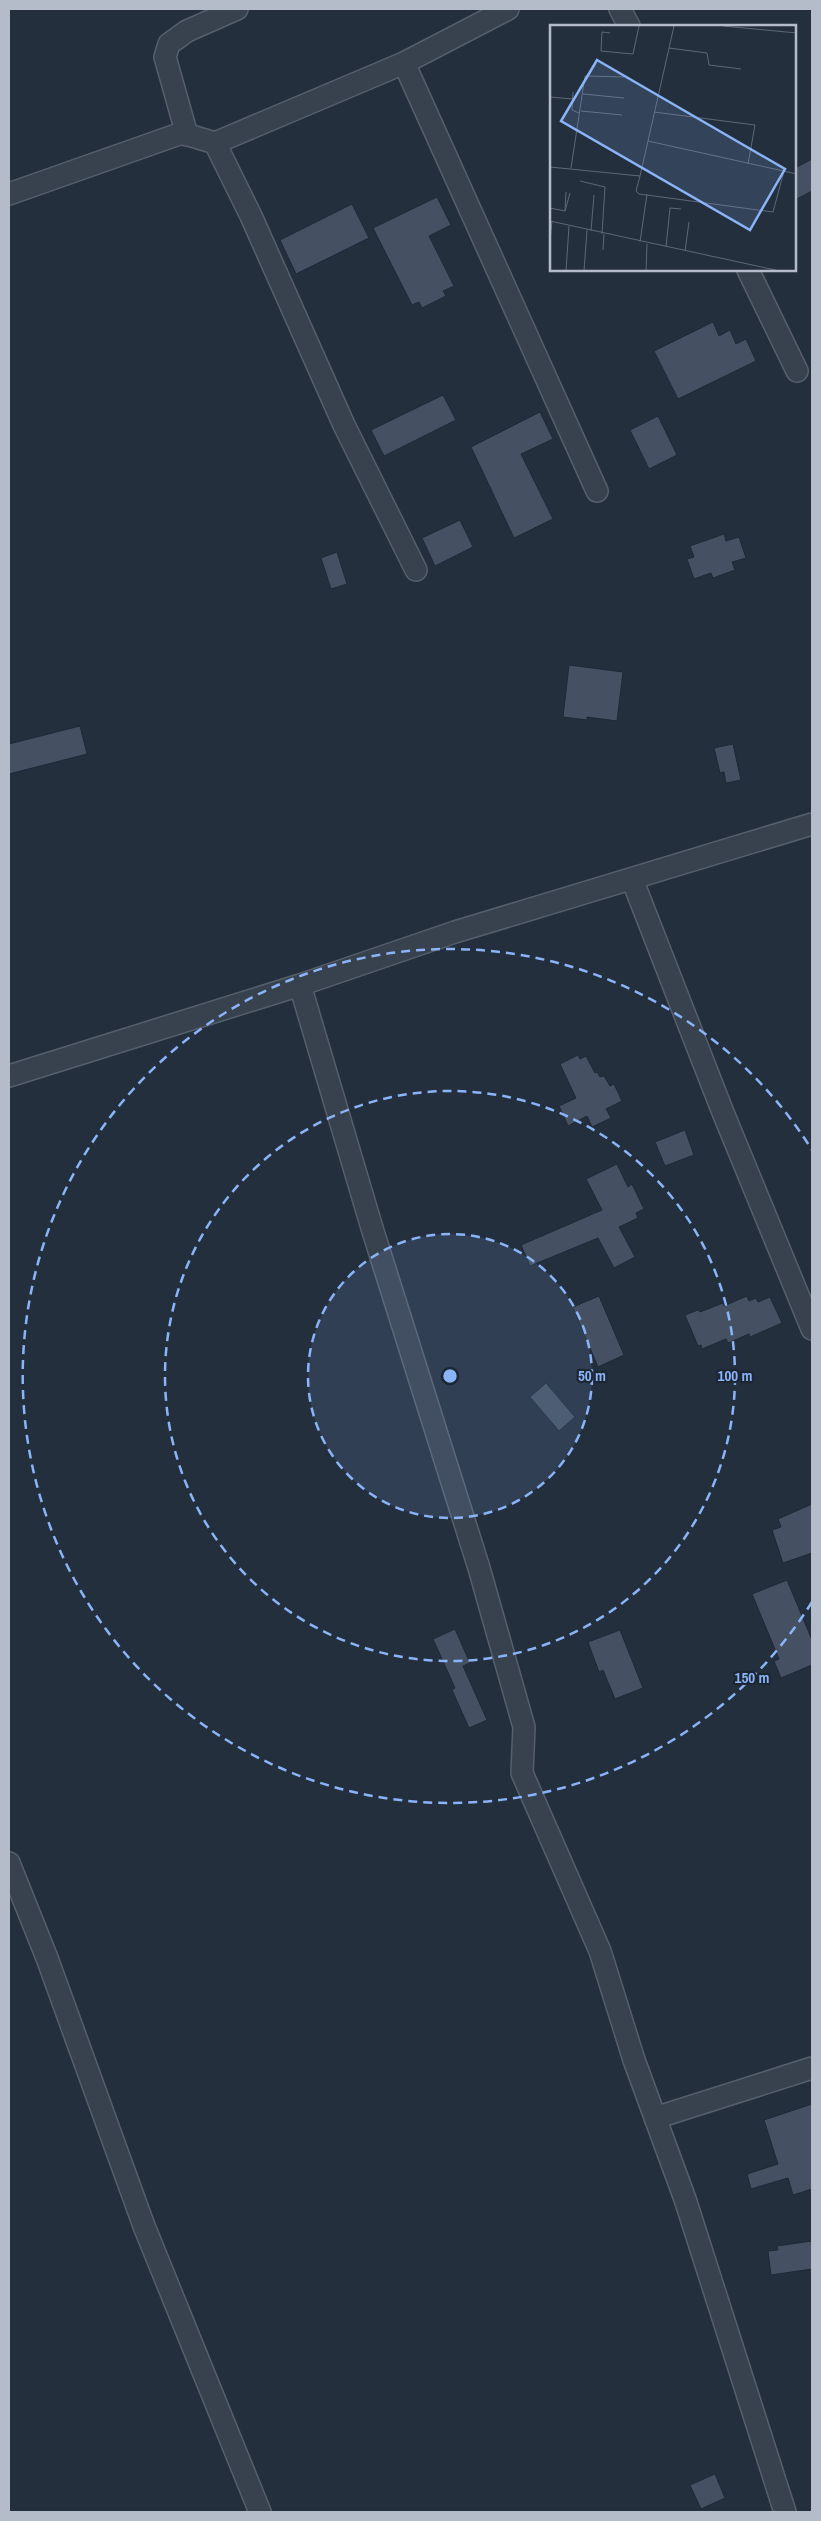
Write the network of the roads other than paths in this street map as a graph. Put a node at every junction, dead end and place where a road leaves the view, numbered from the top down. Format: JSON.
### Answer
{"nodes":[{"id":1,"x":237,"y":9,"type":"edge"},
{"id":2,"x":508,"y":9,"type":"edge"},
{"id":3,"x":620,"y":9,"type":"edge"},
{"id":4,"x":628,"y":25,"type":"edge"},
{"id":5,"x":404,"y":63,"type":"junction"},
{"id":6,"x":188,"y":135,"type":"junction"},
{"id":7,"x":215,"y":143,"type":"junction"},
{"id":8,"x":9,"y":194,"type":"edge"},
{"id":9,"x":748,"y":271,"type":"edge"},
{"id":10,"x":797,"y":371,"type":"dead end"},
{"id":11,"x":597,"y":491,"type":"dead end"},
{"id":12,"x":416,"y":570,"type":"dead end"},
{"id":13,"x":812,"y":824,"type":"edge"},
{"id":14,"x":632,"y":879,"type":"junction"},
{"id":15,"x":300,"y":985,"type":"junction"},
{"id":16,"x":9,"y":1076,"type":"edge"},
{"id":17,"x":812,"y":1329,"type":"edge"},
{"id":18,"x":9,"y":1862,"type":"edge"},
{"id":19,"x":812,"y":2068,"type":"edge"},
{"id":20,"x":655,"y":2118,"type":"junction"},
{"id":21,"x":260,"y":2512,"type":"edge"},
{"id":22,"x":785,"y":2512,"type":"edge"}],
"edges":[{"from":1,"to":6,"type":"street"},
{"from":2,"to":5,"type":"street"},
{"from":3,"to":4,"type":"street"},
{"from":5,"to":7,"type":"street"},
{"from":5,"to":11,"type":"street"},
{"from":6,"to":7,"type":"street"},
{"from":6,"to":8,"type":"street"},
{"from":7,"to":12,"type":"street"},
{"from":9,"to":10,"type":"street"},
{"from":13,"to":14,"type":"street"},
{"from":14,"to":15,"type":"street"},
{"from":14,"to":17,"type":"street"},
{"from":15,"to":16,"type":"street"},
{"from":15,"to":20,"type":"street"},
{"from":18,"to":21,"type":"street"},
{"from":19,"to":20,"type":"street"},
{"from":20,"to":22,"type":"street"}]}
